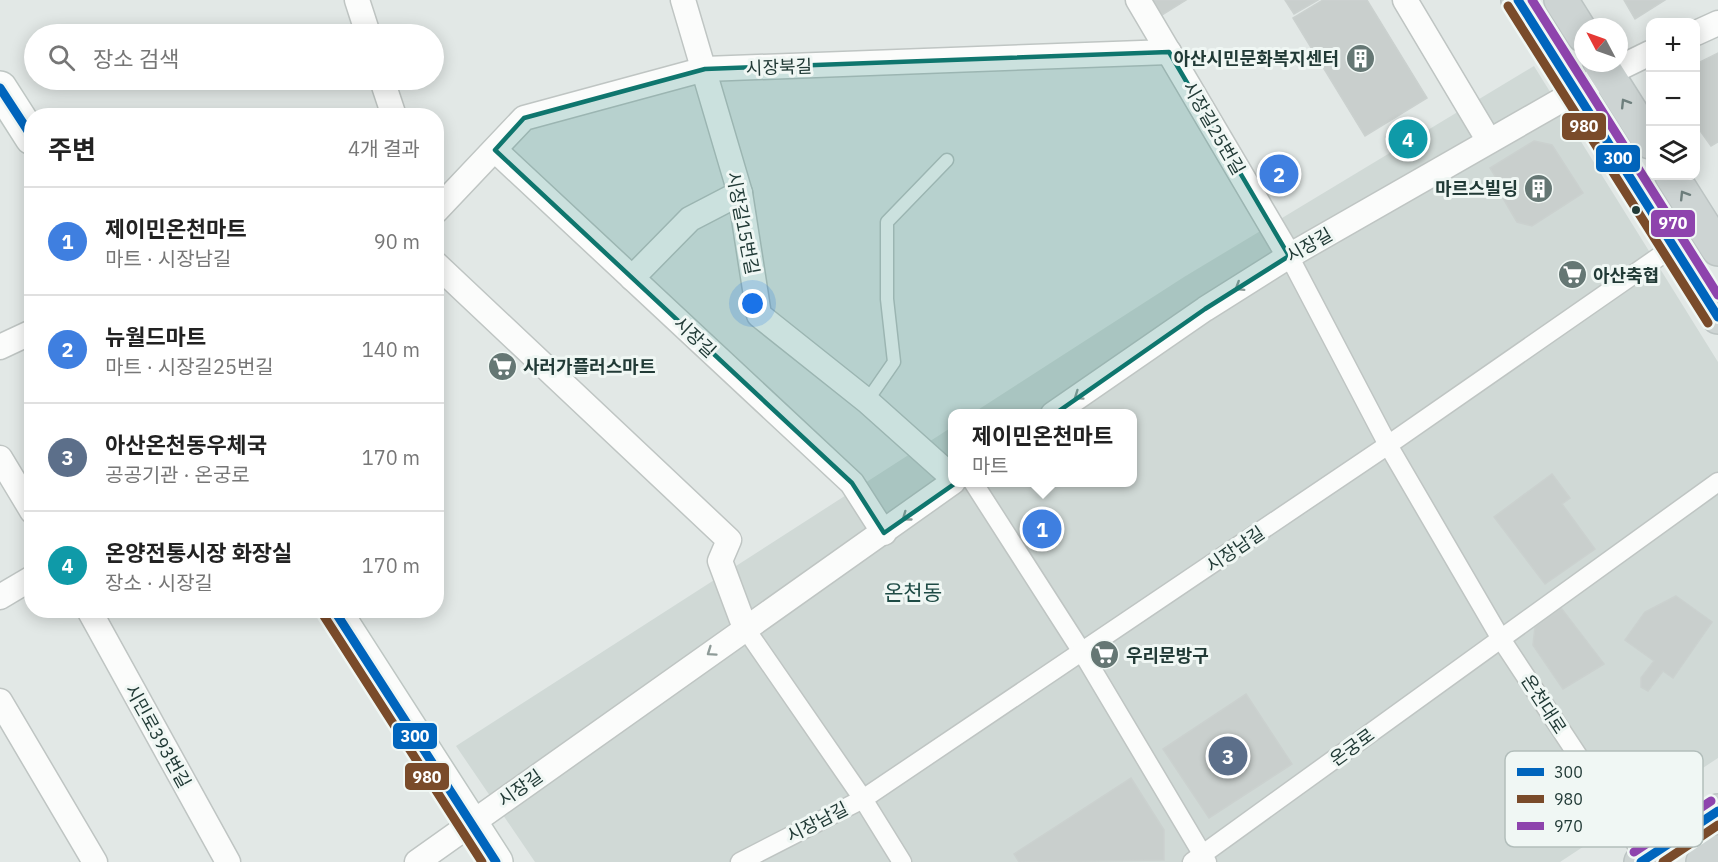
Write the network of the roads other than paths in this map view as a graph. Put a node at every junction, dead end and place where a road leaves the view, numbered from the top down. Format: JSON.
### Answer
{"nodes":[{"id":1,"x":357,"y":0,"type":"edge"},
{"id":2,"x":683,"y":0,"type":"edge"},
{"id":3,"x":1137,"y":0,"type":"edge"},
{"id":4,"x":1405,"y":0,"type":"edge"},
{"id":5,"x":1518,"y":0,"type":"edge"},
{"id":6,"x":1561,"y":0,"type":"edge"},
{"id":7,"x":1574,"y":21,"type":"edge"},
{"id":8,"x":1718,"y":23,"type":"edge"},
{"id":9,"x":365,"y":24,"type":"edge"},
{"id":10,"x":1700,"y":31,"type":"edge"},
{"id":11,"x":1169,"y":52,"type":"junction"},
{"id":12,"x":1646,"y":54,"type":"edge"},
{"id":13,"x":1628,"y":60,"type":"edge"},
{"id":14,"x":705,"y":69,"type":"junction"},
{"id":15,"x":1599,"y":72,"type":"edge"},
{"id":16,"x":1606,"y":72,"type":"edge"},
{"id":17,"x":0,"y":88,"type":"edge"},
{"id":18,"x":385,"y":90,"type":"edge"},
{"id":19,"x":1576,"y":92,"type":"junction"},
{"id":20,"x":391,"y":108,"type":"edge"},
{"id":21,"x":24,"y":126,"type":"edge"},
{"id":22,"x":1646,"y":136,"type":"edge"},
{"id":23,"x":1490,"y":141,"type":"junction"},
{"id":24,"x":495,"y":150,"type":"junction"},
{"id":25,"x":947,"y":160,"type":"dead end"},
{"id":26,"x":1674,"y":180,"type":"edge"},
{"id":27,"x":740,"y":193,"type":"junction"},
{"id":28,"x":444,"y":203,"type":"edge"},
{"id":29,"x":1673,"y":247,"type":"junction"},
{"id":30,"x":1718,"y":249,"type":"edge"},
{"id":31,"x":1289,"y":256,"type":"junction"},
{"id":32,"x":444,"y":272,"type":"edge"},
{"id":33,"x":632,"y":278,"type":"junction"},
{"id":34,"x":1718,"y":318,"type":"edge"},
{"id":35,"x":24,"y":336,"type":"edge"},
{"id":36,"x":0,"y":346,"type":"edge"},
{"id":37,"x":867,"y":401,"type":"junction"},
{"id":38,"x":1060,"y":409,"type":"edge"},
{"id":39,"x":1388,"y":445,"type":"junction"},
{"id":40,"x":0,"y":458,"type":"edge"},
{"id":41,"x":948,"y":473,"type":"edge"},
{"id":42,"x":1718,"y":482,"type":"edge"},
{"id":43,"x":948,"y":487,"type":"edge"},
{"id":44,"x":975,"y":487,"type":"edge"},
{"id":45,"x":24,"y":498,"type":"edge"},
{"id":46,"x":884,"y":533,"type":"junction"},
{"id":47,"x":24,"y":583,"type":"edge"},
{"id":48,"x":0,"y":597,"type":"edge"},
{"id":49,"x":92,"y":618,"type":"edge"},
{"id":50,"x":339,"y":618,"type":"edge"},
{"id":51,"x":745,"y":628,"type":"junction"},
{"id":52,"x":1501,"y":639,"type":"junction"},
{"id":53,"x":1082,"y":652,"type":"junction"},
{"id":54,"x":0,"y":701,"type":"edge"},
{"id":55,"x":1573,"y":751,"type":"edge"},
{"id":56,"x":863,"y":799,"type":"junction"},
{"id":57,"x":1718,"y":811,"type":"edge"},
{"id":58,"x":1703,"y":821,"type":"edge"},
{"id":59,"x":470,"y":823,"type":"junction"},
{"id":60,"x":1635,"y":847,"type":"edge"},
{"id":61,"x":1663,"y":847,"type":"edge"},
{"id":62,"x":1718,"y":852,"type":"edge"},
{"id":63,"x":1200,"y":860,"type":"edge"},
{"id":64,"x":1643,"y":860,"type":"edge"},
{"id":65,"x":95,"y":862,"type":"edge"},
{"id":66,"x":228,"y":862,"type":"edge"},
{"id":67,"x":417,"y":862,"type":"edge"},
{"id":68,"x":495,"y":862,"type":"edge"},
{"id":69,"x":740,"y":862,"type":"edge"},
{"id":70,"x":902,"y":862,"type":"edge"},
{"id":71,"x":1703,"y":862,"type":"edge"}],
"edges":[{"from":1,"to":9,"type":"street"},
{"from":2,"to":14,"type":"street","name":"시장길15번길"},
{"from":3,"to":11,"type":"street","name":"시장길25번길"},
{"from":4,"to":23,"type":"street"},
{"from":5,"to":19,"type":"main road"},
{"from":6,"to":7,"type":"main road"},
{"from":8,"to":10,"type":"street"},
{"from":11,"to":14,"type":"street","name":"시장북길"},
{"from":11,"to":31,"type":"street","name":"시장길25번길"},
{"from":12,"to":13,"type":"street","name":"시장길"},
{"from":14,"to":24,"type":"street","name":"시장북길"},
{"from":14,"to":27,"type":"street","name":"시장길15번길"},
{"from":15,"to":19,"type":"street","name":"시장길"},
{"from":22,"to":16,"type":"main road","one_way":true},
{"from":17,"to":21,"type":"main road"},
{"from":18,"to":20,"type":"street"},
{"from":19,"to":23,"type":"street","name":"시장길"},
{"from":19,"to":29,"type":"main road"},
{"from":23,"to":31,"type":"street","name":"시장길"},
{"from":24,"to":28,"type":"street","name":"시장북길"},
{"from":24,"to":33,"type":"street","name":"시장길"},
{"from":25,"to":37,"type":"lane"},
{"from":30,"to":26,"type":"main road","one_way":true},
{"from":27,"to":33,"type":"street"},
{"from":27,"to":37,"type":"street","name":"시장길15번길"},
{"from":29,"to":34,"type":"main road"},
{"from":29,"to":39,"type":"street","name":"시장남길"},
{"from":31,"to":38,"type":"street","name":"시장길","one_way":true},
{"from":31,"to":39,"type":"street"},
{"from":32,"to":51,"type":"street"},
{"from":33,"to":46,"type":"street","name":"시장길"},
{"from":35,"to":36,"type":"street"},
{"from":37,"to":41,"type":"street","name":"시장길15번길"},
{"from":39,"to":52,"type":"street"},
{"from":39,"to":53,"type":"street","name":"시장남길"},
{"from":40,"to":45,"type":"street"},
{"from":42,"to":52,"type":"street","name":"온궁로"},
{"from":43,"to":46,"type":"street","name":"시장길","one_way":true},
{"from":44,"to":53,"type":"street"},
{"from":46,"to":51,"type":"street","name":"시장길"},
{"from":47,"to":48,"type":"street"},
{"from":49,"to":66,"type":"street","name":"시민로393번길"},
{"from":50,"to":59,"type":"main road"},
{"from":51,"to":56,"type":"street","name":"시장남길"},
{"from":51,"to":59,"type":"street","name":"시장길","one_way":true},
{"from":52,"to":55,"type":"street","name":"온천대로"},
{"from":52,"to":63,"type":"street","name":"온궁로"},
{"from":53,"to":56,"type":"street","name":"시장남길"},
{"from":53,"to":63,"type":"street","name":"온궁로"},
{"from":54,"to":65,"type":"street"},
{"from":56,"to":69,"type":"street","name":"시장남길"},
{"from":56,"to":70,"type":"street"},
{"from":57,"to":58,"type":"main road","name":"온천대로"},
{"from":59,"to":67,"type":"street"},
{"from":59,"to":68,"type":"main road"},
{"from":60,"to":64,"type":"street","name":"온천대로"},
{"from":61,"to":64,"type":"main road","name":"온천대로"},
{"from":62,"to":71,"type":"main road"}]}
